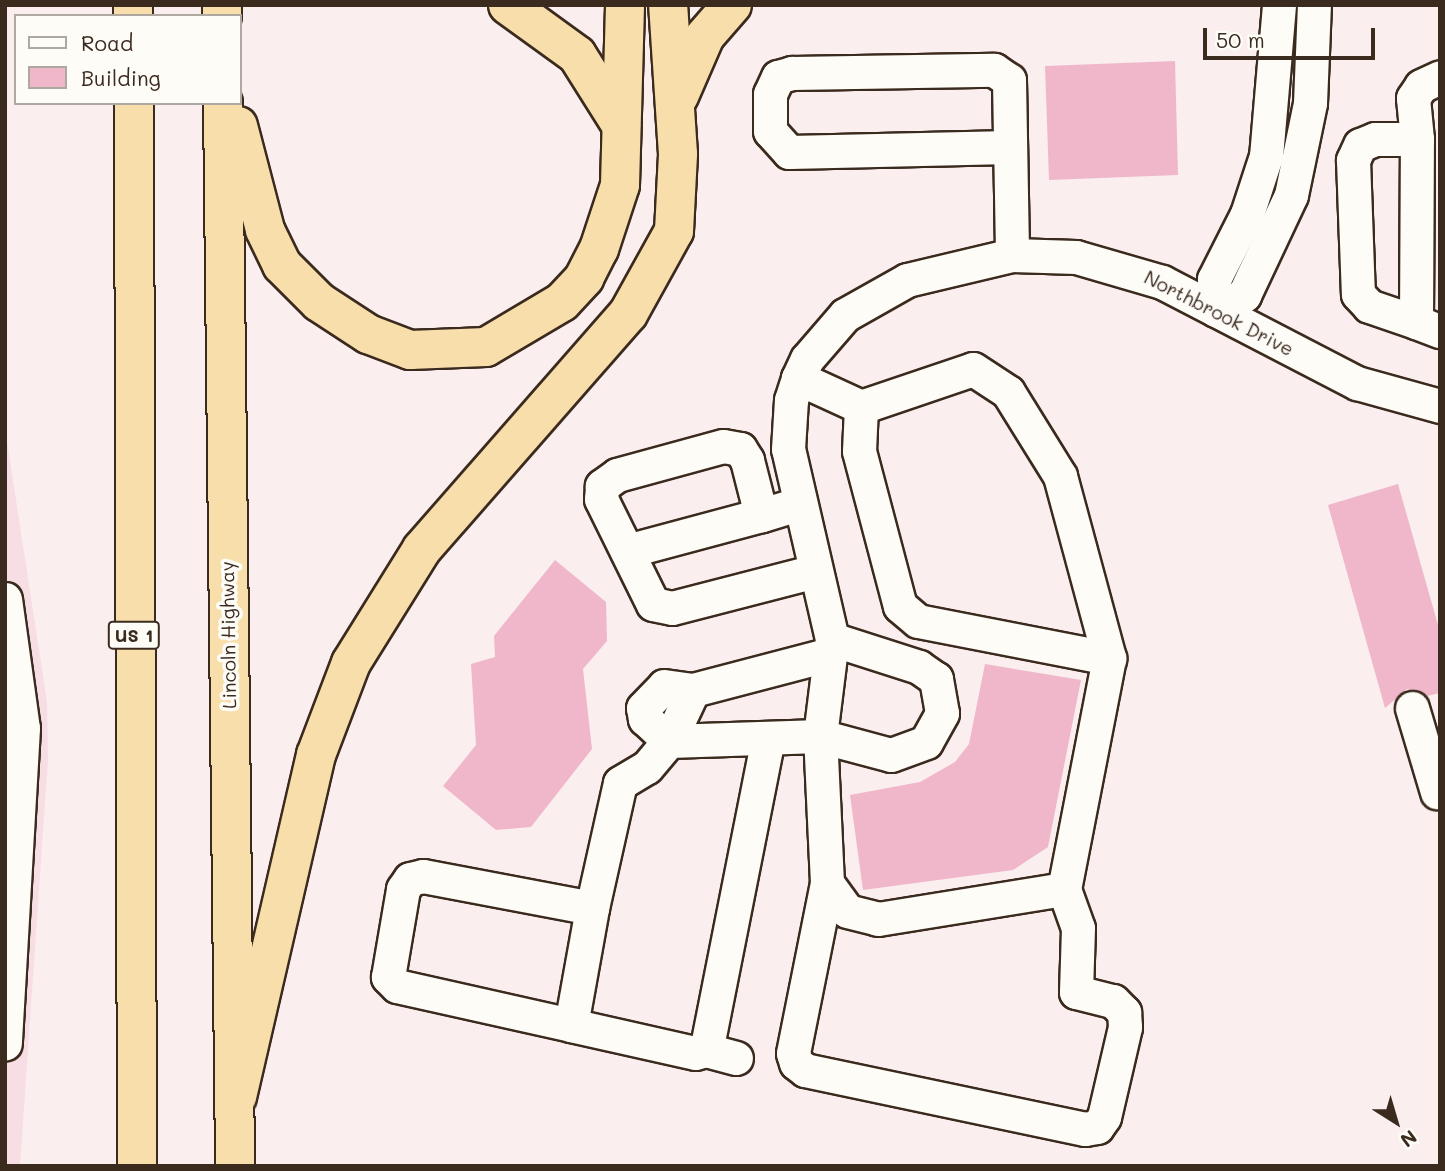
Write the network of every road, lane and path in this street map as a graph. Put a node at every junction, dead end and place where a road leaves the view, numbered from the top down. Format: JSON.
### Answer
{"nodes":[{"id":1,"x":508,"y":5,"type":"edge"},
{"id":2,"x":625,"y":5,"type":"edge"},
{"id":3,"x":668,"y":5,"type":"edge"},
{"id":4,"x":732,"y":5,"type":"edge"},
{"id":5,"x":1279,"y":5,"type":"edge"},
{"id":6,"x":1314,"y":5,"type":"edge"},
{"id":7,"x":1440,"y":77,"type":"edge"},
{"id":8,"x":677,"y":101,"type":"junction"},
{"id":9,"x":134,"y":105,"type":"edge"},
{"id":10,"x":223,"y":105,"type":"edge"},
{"id":11,"x":233,"y":105,"type":"edge"},
{"id":12,"x":621,"y":125,"type":"junction"},
{"id":13,"x":1417,"y":139,"type":"junction"},
{"id":14,"x":1010,"y":147,"type":"junction"},
{"id":15,"x":1012,"y":255,"type":"junction"},
{"id":16,"x":1216,"y":310,"type":"junction"},
{"id":17,"x":1428,"y":327,"type":"edge"},
{"id":18,"x":798,"y":378,"type":"junction"},
{"id":19,"x":1440,"y":406,"type":"edge"},
{"id":20,"x":861,"y":407,"type":"junction"},
{"id":21,"x":798,"y":504,"type":"junction"},
{"id":22,"x":761,"y":515,"type":"junction"},
{"id":23,"x":626,"y":551,"type":"junction"},
{"id":24,"x":815,"y":571,"type":"junction"},
{"id":25,"x":5,"y":599,"type":"edge"},
{"id":26,"x":831,"y":646,"type":"junction"},
{"id":27,"x":1109,"y":658,"type":"junction"},
{"id":28,"x":1412,"y":708,"type":"dead end"},
{"id":29,"x":820,"y":736,"type":"junction"},
{"id":30,"x":768,"y":738,"type":"junction"},
{"id":31,"x":669,"y":741,"type":"junction"},
{"id":32,"x":1439,"y":795,"type":"edge"},
{"id":33,"x":827,"y":883,"type":"junction"},
{"id":34,"x":1064,"y":889,"type":"junction"},
{"id":35,"x":592,"y":908,"type":"junction"},
{"id":36,"x":571,"y":1025,"type":"junction"},
{"id":37,"x":5,"y":1043,"type":"edge"},
{"id":38,"x":237,"y":1097,"type":"junction"},
{"id":39,"x":137,"y":1166,"type":"edge"},
{"id":40,"x":235,"y":1166,"type":"edge"}],
"edges":[{"from":1,"to":12,"type":"highway"},
{"from":2,"to":12,"type":"highway"},
{"from":3,"to":8,"type":"highway"},
{"from":4,"to":8,"type":"highway"},
{"from":5,"to":16,"type":"lane"},
{"from":6,"to":16,"type":"lane"},
{"from":7,"to":13,"type":"lane"},
{"from":8,"to":38,"type":"highway"},
{"from":9,"to":39,"type":"highway","number":"US 1"},
{"from":10,"to":38,"type":"highway","name":"Lincoln Highway"},
{"from":11,"to":12,"type":"highway"},
{"from":13,"to":17,"type":"lane"},
{"from":13,"to":17,"type":"lane"},
{"from":14,"to":14,"type":"lane"},
{"from":14,"to":15,"type":"lane"},
{"from":15,"to":16,"type":"lane","name":"Northbrook Drive"},
{"from":15,"to":18,"type":"lane","name":"Northbrook Drive"},
{"from":16,"to":19,"type":"lane","name":"Northbrook Drive"},
{"from":18,"to":20,"type":"lane"},
{"from":18,"to":21,"type":"lane","name":"Northbrook Drive"},
{"from":20,"to":27,"type":"lane"},
{"from":20,"to":27,"type":"lane"},
{"from":21,"to":22,"type":"lane"},
{"from":21,"to":24,"type":"lane","name":"Northbrook Drive"},
{"from":22,"to":23,"type":"lane"},
{"from":22,"to":23,"type":"lane"},
{"from":23,"to":24,"type":"lane"},
{"from":24,"to":26,"type":"lane","name":"Northbrook Drive"},
{"from":25,"to":37,"type":"lane"},
{"from":26,"to":29,"type":"lane"},
{"from":26,"to":29,"type":"lane"},
{"from":26,"to":31,"type":"lane"},
{"from":27,"to":34,"type":"lane"},
{"from":28,"to":32,"type":"lane"},
{"from":29,"to":30,"type":"lane"},
{"from":29,"to":33,"type":"lane"},
{"from":30,"to":31,"type":"lane"},
{"from":30,"to":36,"type":"lane"},
{"from":31,"to":35,"type":"lane"},
{"from":33,"to":34,"type":"lane"},
{"from":33,"to":34,"type":"lane"},
{"from":35,"to":36,"type":"lane"},
{"from":35,"to":36,"type":"lane"},
{"from":38,"to":40,"type":"highway","name":"Lincoln Highway"}]}
